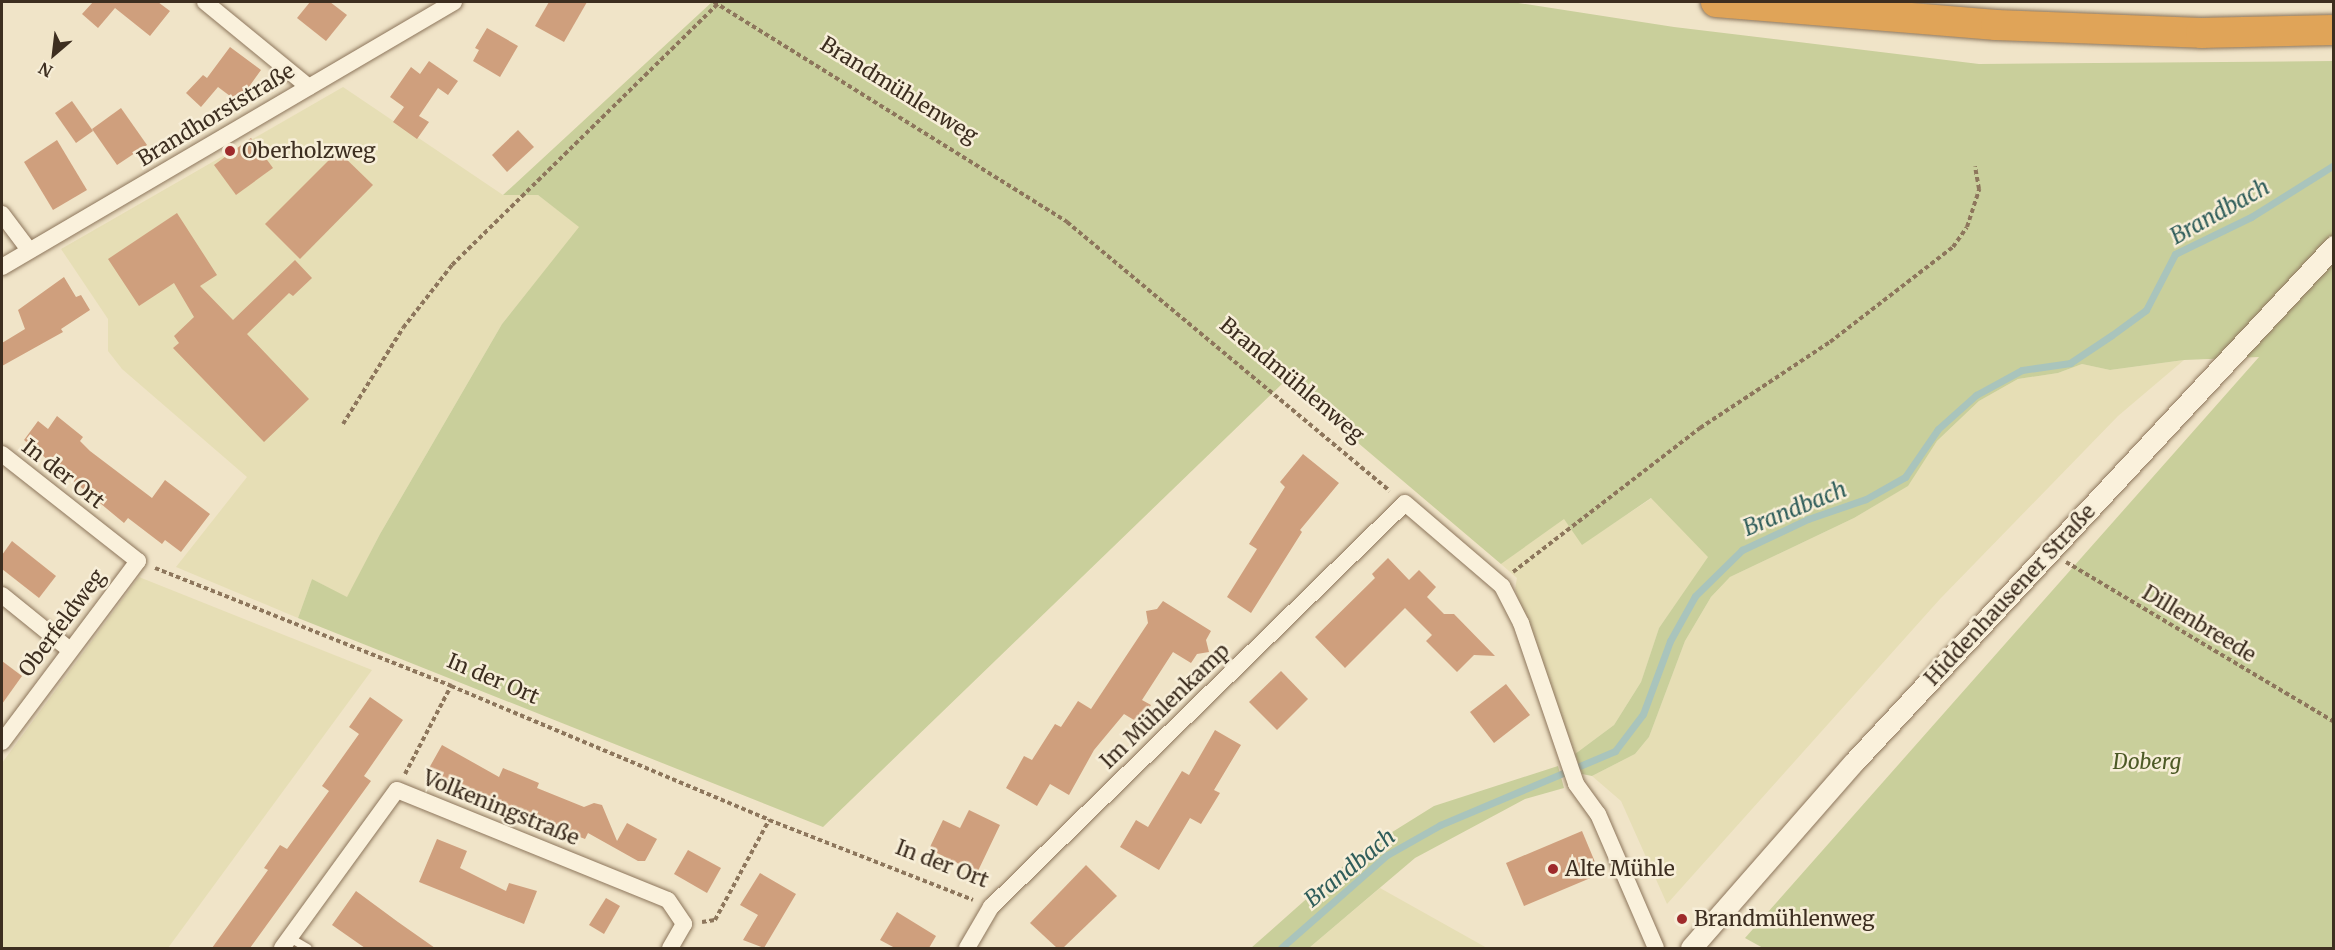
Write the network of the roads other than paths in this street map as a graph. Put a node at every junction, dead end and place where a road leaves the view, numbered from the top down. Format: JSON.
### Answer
{"nodes":[{"id":1,"x":205,"y":2,"type":"edge"},
{"id":2,"x":454,"y":2,"type":"edge"},
{"id":3,"x":1716,"y":2,"type":"edge"},
{"id":4,"x":2334,"y":30,"type":"edge"},
{"id":5,"x":309,"y":87,"type":"junction"},
{"id":6,"x":2,"y":214,"type":"edge"},
{"id":7,"x":2334,"y":246,"type":"edge"},
{"id":8,"x":29,"y":250,"type":"junction"},
{"id":9,"x":2,"y":267,"type":"edge"},
{"id":10,"x":2,"y":454,"type":"edge"},
{"id":11,"x":138,"y":561,"type":"joint"},
{"id":12,"x":2,"y":595,"type":"edge"},
{"id":13,"x":70,"y":650,"type":"junction"},
{"id":14,"x":2,"y":742,"type":"edge"},
{"id":15,"x":286,"y":943,"type":"edge"},
{"id":16,"x":307,"y":948,"type":"edge"},
{"id":17,"x":670,"y":948,"type":"edge"},
{"id":18,"x":967,"y":948,"type":"edge"},
{"id":19,"x":1656,"y":948,"type":"edge"},
{"id":20,"x":1691,"y":948,"type":"edge"}],
"edges":[{"from":1,"to":5,"type":"street"},
{"from":2,"to":5,"type":"street","name":"Brandhorststraße"},
{"from":3,"to":4,"type":"highway"},
{"from":5,"to":8,"type":"street","name":"Brandhorststraße"},
{"from":6,"to":8,"type":"street"},
{"from":7,"to":20,"type":"street","name":"Hiddenhausener Straße"},
{"from":8,"to":9,"type":"street","name":"Brandhorststraße"},
{"from":10,"to":11,"type":"street","name":"In der Ort"},
{"from":11,"to":13,"type":"street","name":"Oberfeldweg"},
{"from":12,"to":13,"type":"street"},
{"from":13,"to":14,"type":"street","name":"Oberfeldweg"},
{"from":15,"to":16,"type":"lane"},
{"from":15,"to":17,"type":"street","name":"Volkeningstraße"},
{"from":18,"to":19,"type":"street","name":"Im Mühlenkamp"}]}
